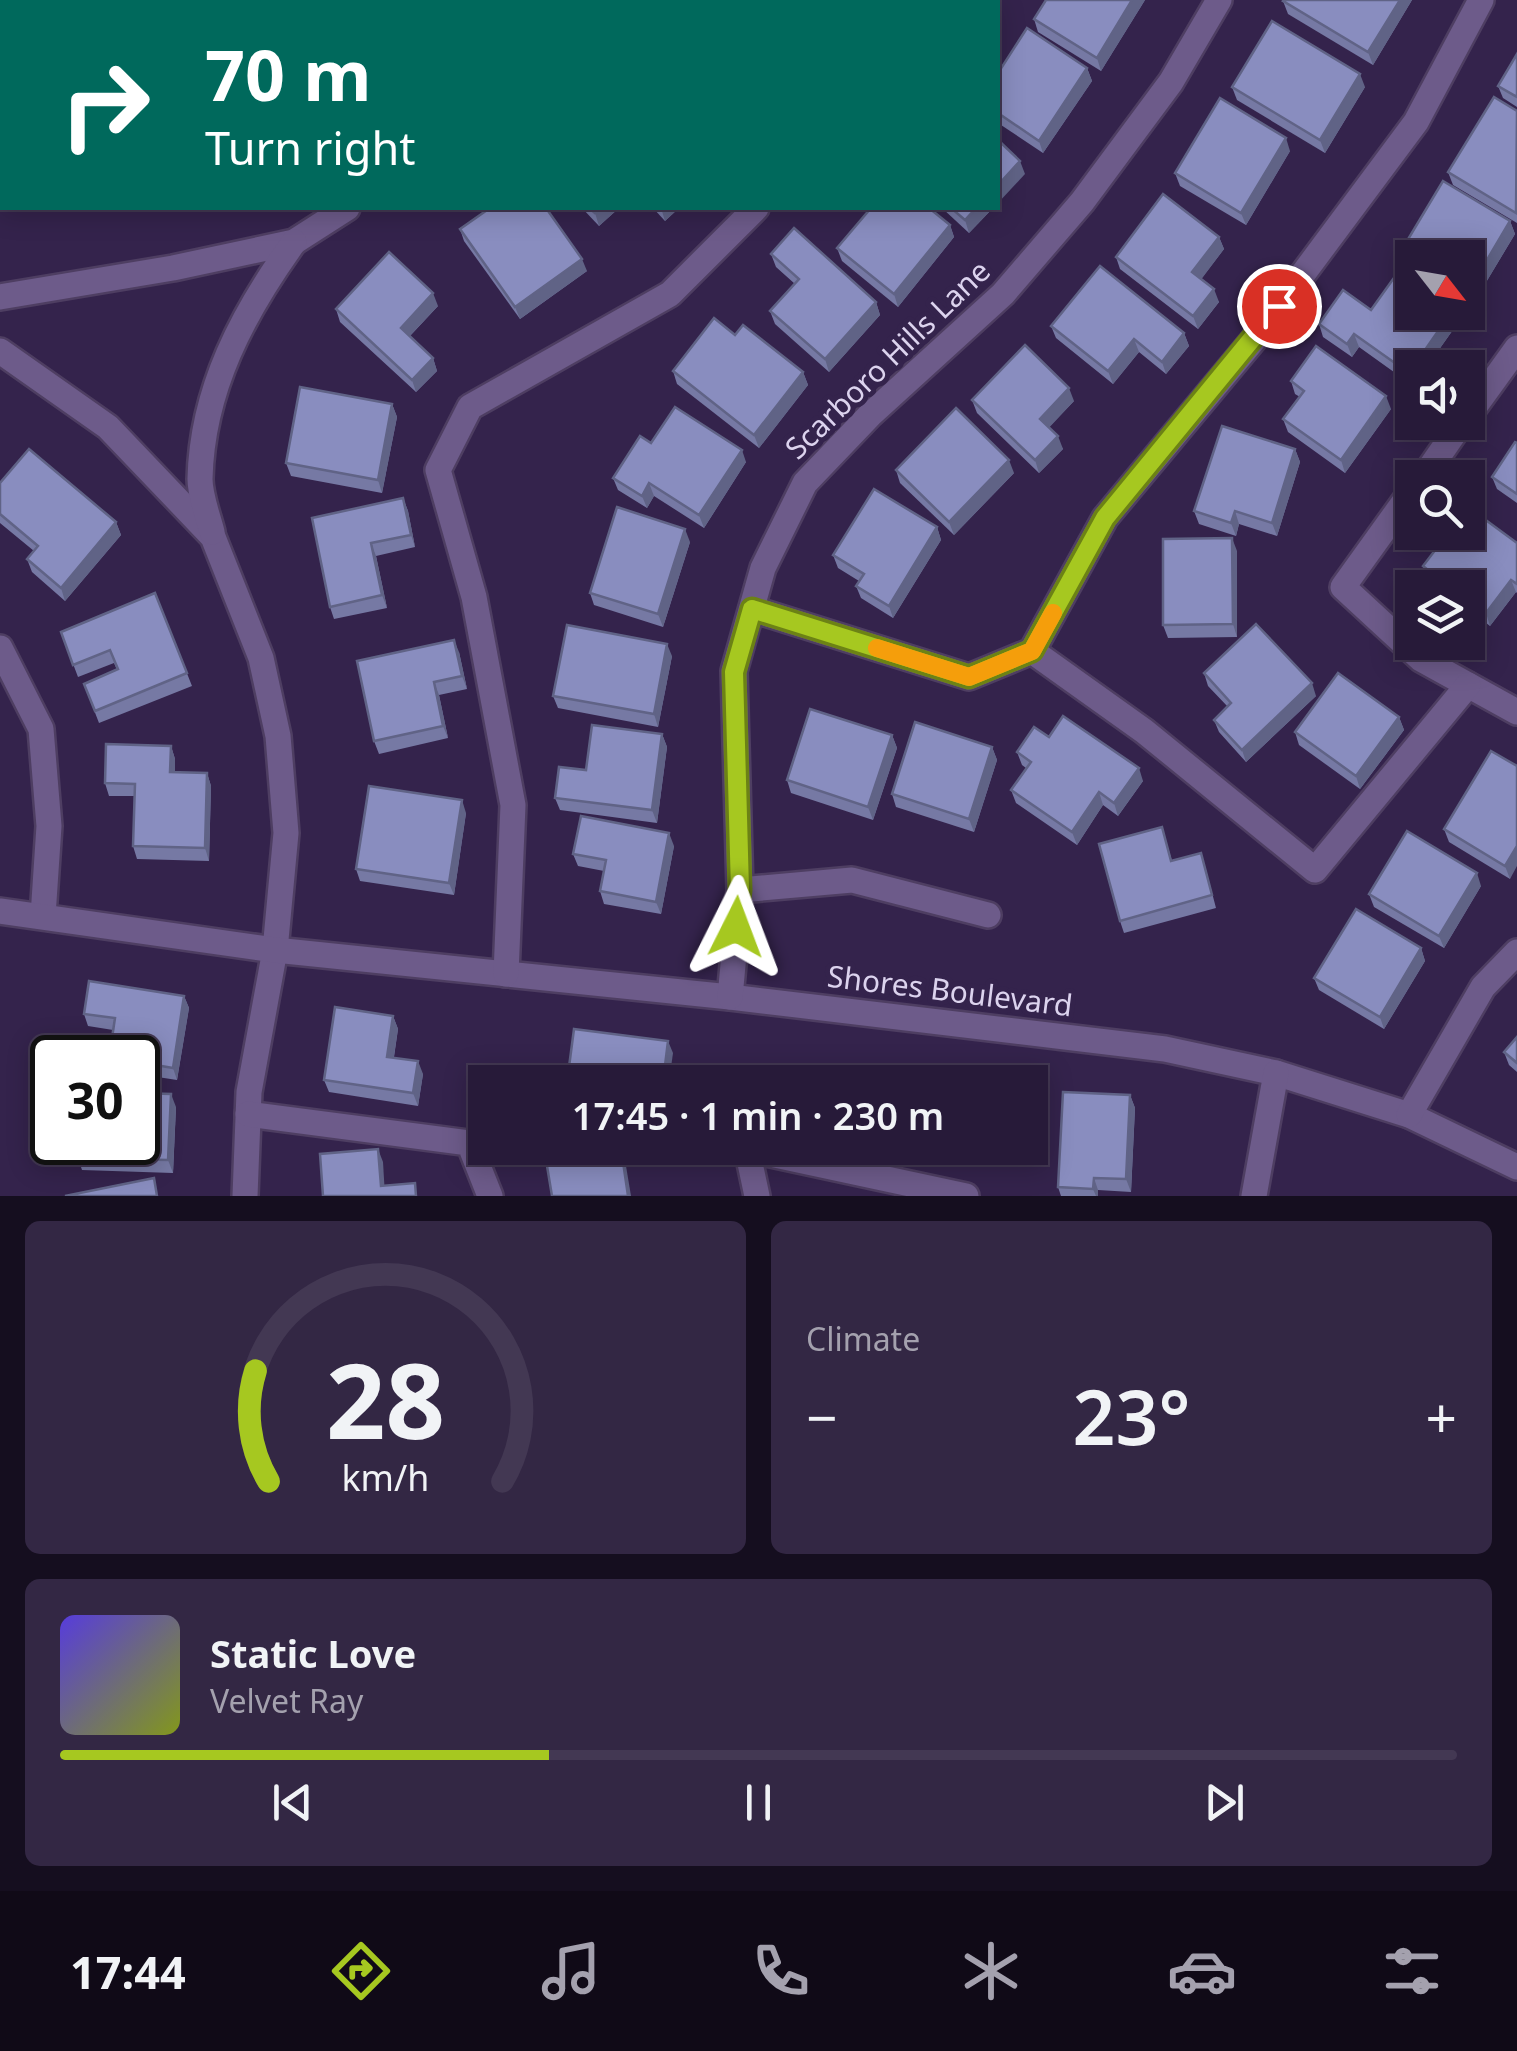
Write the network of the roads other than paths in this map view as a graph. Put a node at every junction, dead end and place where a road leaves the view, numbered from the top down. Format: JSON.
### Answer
{"nodes":[{"id":1,"x":1219,"y":0,"type":"edge"},
{"id":2,"x":1480,"y":0,"type":"edge"},
{"id":3,"x":343,"y":210,"type":"edge"},
{"id":4,"x":754,"y":210,"type":"edge"},
{"id":5,"x":294,"y":242,"type":"junction"},
{"id":6,"x":0,"y":298,"type":"edge"},
{"id":7,"x":1517,"y":348,"type":"edge"},
{"id":8,"x":0,"y":351,"type":"edge"},
{"id":9,"x":1485,"y":392,"type":"edge"},
{"id":10,"x":1395,"y":515,"type":"edge"},
{"id":11,"x":213,"y":537,"type":"junction"},
{"id":12,"x":752,"y":609,"type":"junction"},
{"id":13,"x":0,"y":648,"type":"edge"},
{"id":14,"x":1032,"y":651,"type":"junction"},
{"id":15,"x":1468,"y":685,"type":"junction"},
{"id":16,"x":1517,"y":712,"type":"edge"},
{"id":17,"x":740,"y":890,"type":"junction"},
{"id":18,"x":0,"y":912,"type":"edge"},
{"id":19,"x":43,"y":916,"type":"junction"},
{"id":20,"x":988,"y":916,"type":"dead end"},
{"id":21,"x":275,"y":950,"type":"junction"},
{"id":22,"x":1517,"y":952,"type":"edge"},
{"id":23,"x":506,"y":974,"type":"junction"},
{"id":24,"x":730,"y":997,"type":"junction"},
{"id":25,"x":1276,"y":1073,"type":"junction"},
{"id":26,"x":248,"y":1114,"type":"junction"},
{"id":27,"x":1409,"y":1115,"type":"junction"},
{"id":28,"x":750,"y":1165,"type":"edge"},
{"id":29,"x":822,"y":1165,"type":"edge"},
{"id":30,"x":1517,"y":1166,"type":"edge"},
{"id":31,"x":245,"y":1196,"type":"edge"},
{"id":32,"x":490,"y":1196,"type":"edge"},
{"id":33,"x":757,"y":1196,"type":"edge"},
{"id":34,"x":966,"y":1196,"type":"edge"},
{"id":35,"x":1254,"y":1196,"type":"edge"}],
"edges":[{"from":1,"to":12,"type":"street","name":"Scarboro Hills Lane"},
{"from":2,"to":14,"type":"street"},
{"from":3,"to":5,"type":"street"},
{"from":4,"to":23,"type":"street"},
{"from":5,"to":6,"type":"street"},
{"from":5,"to":11,"type":"street"},
{"from":7,"to":9,"type":"street"},
{"from":8,"to":11,"type":"street"},
{"from":10,"to":15,"type":"street"},
{"from":11,"to":21,"type":"street"},
{"from":12,"to":14,"type":"street"},
{"from":12,"to":17,"type":"street","name":"Scarboro Hills Lane"},
{"from":13,"to":19,"type":"street"},
{"from":14,"to":15,"type":"street"},
{"from":15,"to":16,"type":"street"},
{"from":17,"to":20,"type":"street"},
{"from":17,"to":24,"type":"street","name":"Scarboro Hills Lane"},
{"from":18,"to":19,"type":"street","name":"Shores Boulevard"},
{"from":19,"to":21,"type":"street","name":"Shores Boulevard"},
{"from":21,"to":23,"type":"street","name":"Shores Boulevard"},
{"from":21,"to":26,"type":"street"},
{"from":22,"to":27,"type":"street"},
{"from":23,"to":24,"type":"street","name":"Shores Boulevard"},
{"from":24,"to":25,"type":"street","name":"Shores Boulevard"},
{"from":25,"to":27,"type":"street","name":"Shores Boulevard"},
{"from":25,"to":35,"type":"street"},
{"from":26,"to":31,"type":"street"},
{"from":26,"to":32,"type":"street"},
{"from":27,"to":30,"type":"street","name":"Shores Boulevard"},
{"from":28,"to":33,"type":"street"},
{"from":29,"to":34,"type":"street"}]}
